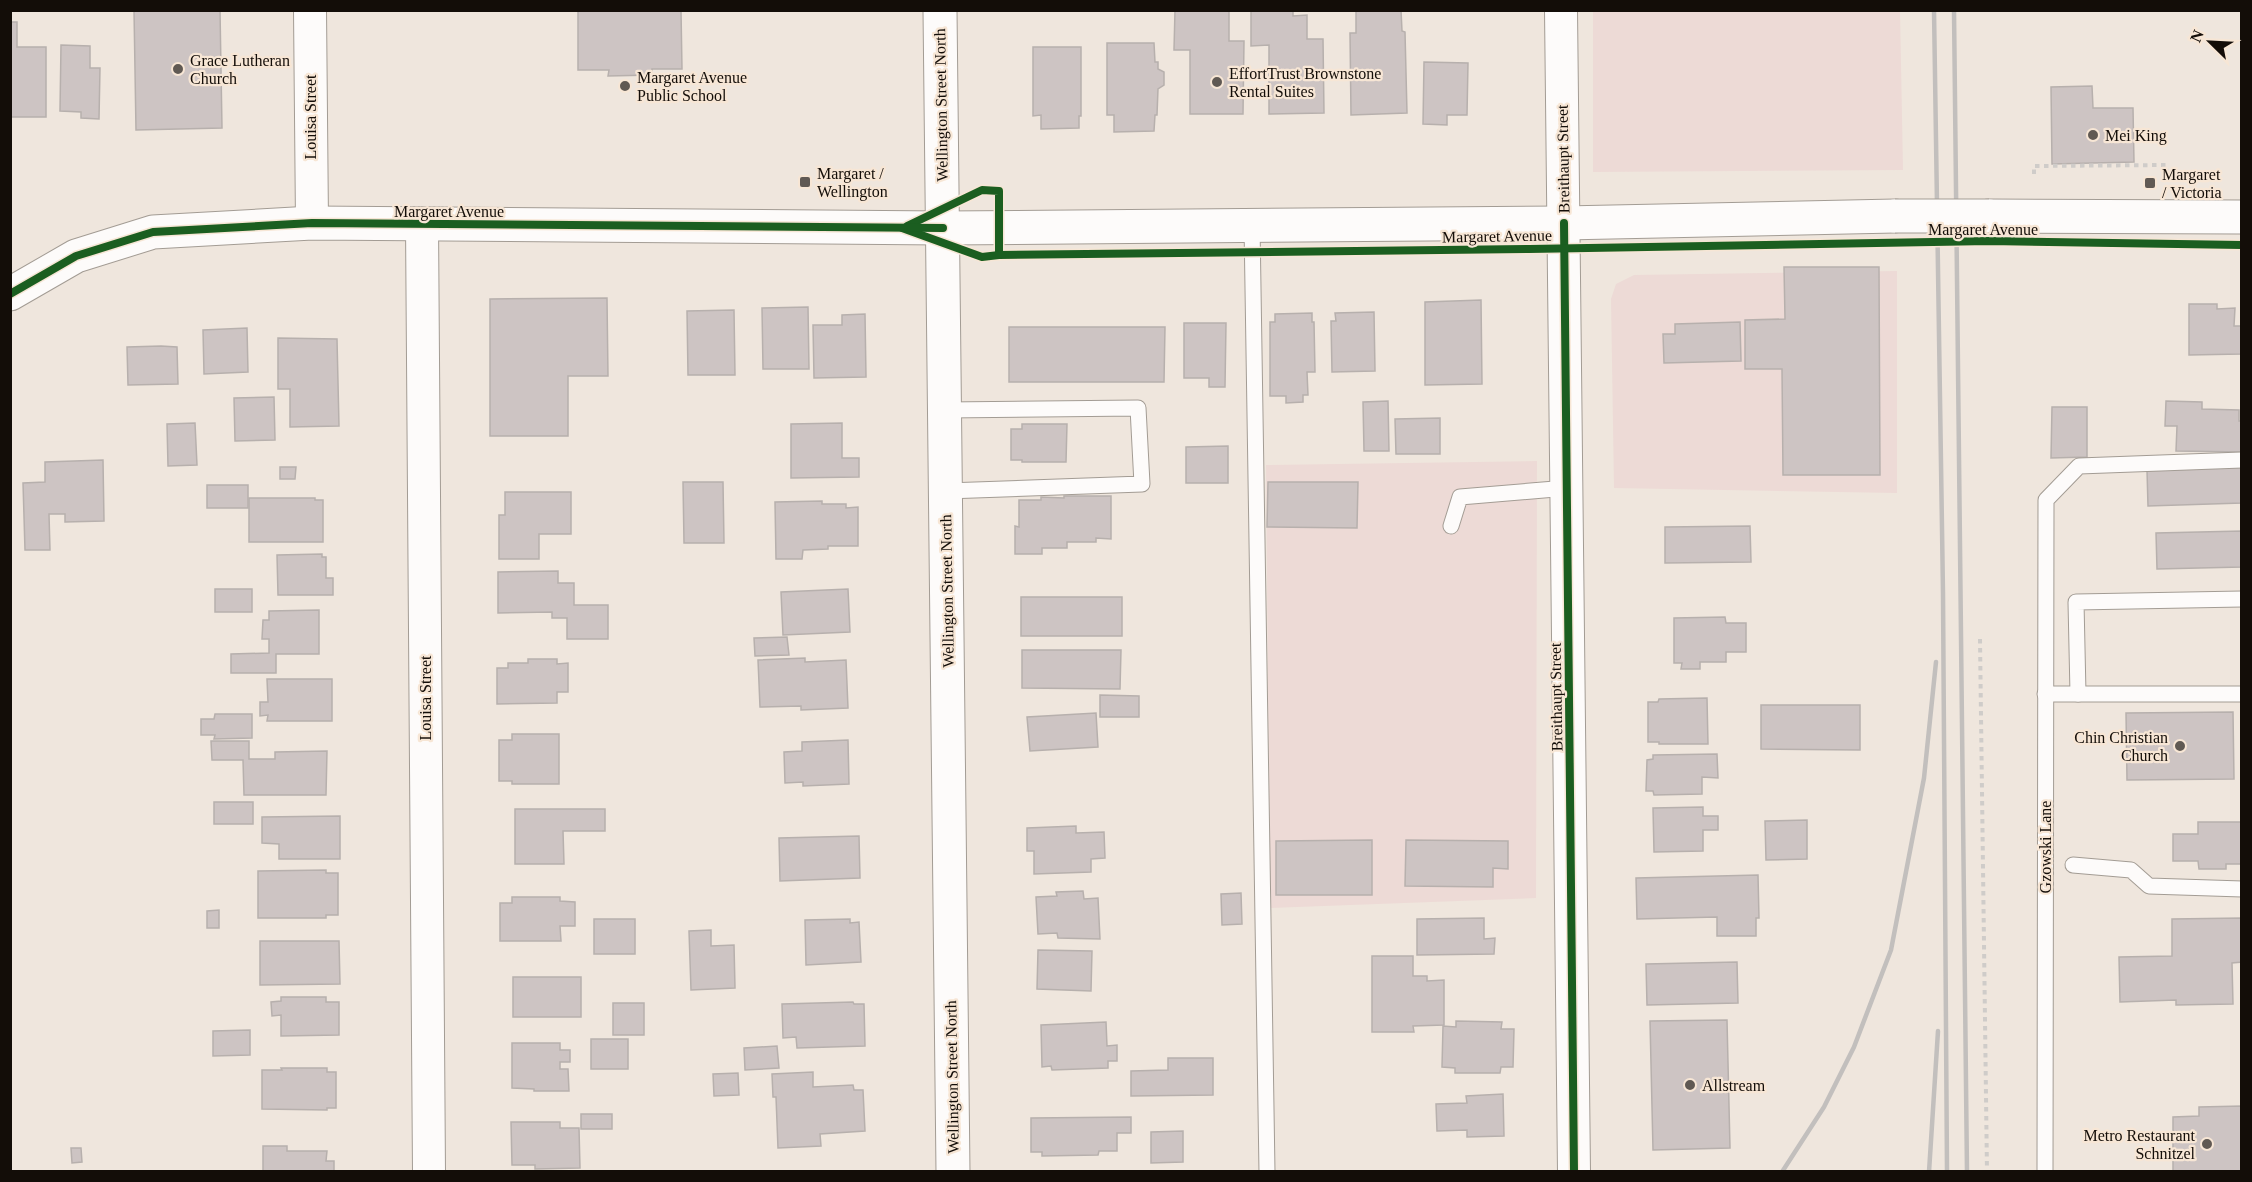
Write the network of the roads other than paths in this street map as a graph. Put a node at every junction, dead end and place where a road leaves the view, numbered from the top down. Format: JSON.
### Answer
{"nodes":[{"id":1,"x":310,"y":10,"type":"edge"},
{"id":2,"x":940,"y":10,"type":"edge"},
{"id":3,"x":1561,"y":10,"type":"edge"},
{"id":4,"x":2241,"y":217,"type":"edge"},
{"id":5,"x":312,"y":223,"type":"junction"},
{"id":6,"x":1564,"y":223,"type":"junction"},
{"id":7,"x":422,"y":224,"type":"junction"},
{"id":8,"x":1252,"y":225,"type":"junction"},
{"id":9,"x":943,"y":228,"type":"junction"},
{"id":10,"x":10,"y":294,"type":"edge"},
{"id":11,"x":945,"y":410,"type":"junction"},
{"id":12,"x":2241,"y":460,"type":"edge"},
{"id":13,"x":1567,"y":488,"type":"junction"},
{"id":14,"x":946,"y":491,"type":"junction"},
{"id":15,"x":1451,"y":526,"type":"dead end"},
{"id":16,"x":2241,"y":599,"type":"edge"},
{"id":17,"x":2044,"y":694,"type":"junction"},
{"id":18,"x":2078,"y":694,"type":"junction"},
{"id":19,"x":2241,"y":694,"type":"edge"},
{"id":20,"x":2073,"y":865,"type":"dead end"},
{"id":21,"x":2241,"y":889,"type":"edge"},
{"id":22,"x":429,"y":1172,"type":"edge"},
{"id":23,"x":953,"y":1172,"type":"edge"},
{"id":24,"x":1266,"y":1172,"type":"edge"},
{"id":25,"x":1574,"y":1172,"type":"edge"},
{"id":26,"x":2045,"y":1172,"type":"edge"}],
"edges":[{"from":1,"to":5,"type":"street","name":"Louisa Street"},
{"from":2,"to":9,"type":"street","name":"Wellington Street North"},
{"from":3,"to":6,"type":"street","name":"Breithaupt Street"},
{"from":4,"to":6,"type":"street","name":"Margaret Avenue","bridge":true},
{"from":5,"to":7,"type":"street","name":"Margaret Avenue"},
{"from":5,"to":10,"type":"street","name":"Margaret Avenue"},
{"from":6,"to":8,"type":"street","name":"Margaret Avenue"},
{"from":6,"to":13,"type":"street","name":"Breithaupt Street"},
{"from":7,"to":9,"type":"street","name":"Margaret Avenue"},
{"from":7,"to":22,"type":"street","name":"Louisa Street"},
{"from":8,"to":9,"type":"street","name":"Margaret Avenue"},
{"from":8,"to":24,"type":"lane"},
{"from":9,"to":11,"type":"street","name":"Wellington Street North"},
{"from":11,"to":14,"type":"street","name":"Wellington Street North"},
{"from":11,"to":14,"type":"lane"},
{"from":12,"to":17,"type":"lane","name":"Gzowski Lane"},
{"from":13,"to":15,"type":"lane"},
{"from":13,"to":25,"type":"street","name":"Breithaupt Street"},
{"from":14,"to":23,"type":"street","name":"Wellington Street North"},
{"from":16,"to":18,"type":"lane"},
{"from":17,"to":18,"type":"lane"},
{"from":17,"to":26,"type":"lane","name":"Gzowski Lane"},
{"from":18,"to":19,"type":"lane"},
{"from":20,"to":21,"type":"lane"}]}
